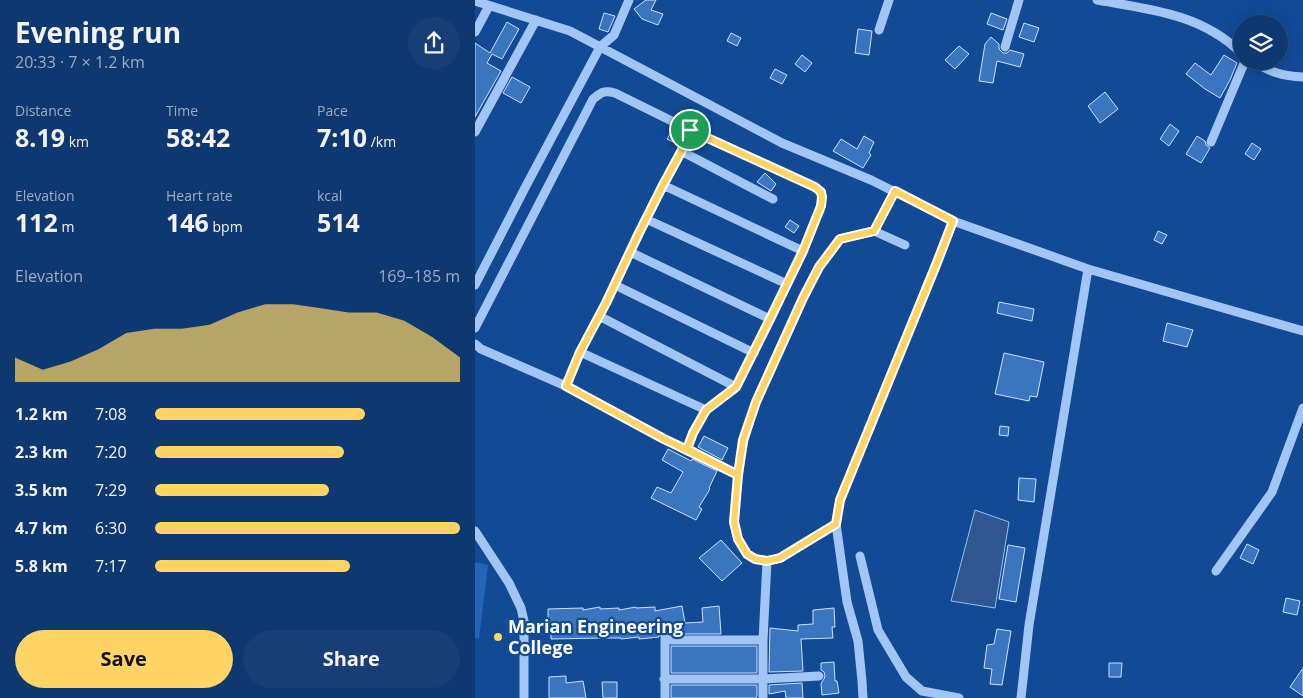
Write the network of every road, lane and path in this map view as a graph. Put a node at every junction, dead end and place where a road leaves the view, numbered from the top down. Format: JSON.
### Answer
{"nodes":[{"id":1,"x":629,"y":0,"type":"edge"},
{"id":2,"x":889,"y":0,"type":"edge"},
{"id":3,"x":1019,"y":0,"type":"edge"},
{"id":4,"x":1097,"y":0,"type":"edge"},
{"id":5,"x":475,"y":1,"type":"edge"},
{"id":6,"x":489,"y":6,"type":"junction"},
{"id":7,"x":536,"y":20,"type":"junction"},
{"id":8,"x":879,"y":30,"type":"dead end"},
{"id":9,"x":475,"y":32,"type":"edge"},
{"id":10,"x":1233,"y":46,"type":"edge"},
{"id":11,"x":601,"y":47,"type":"junction"},
{"id":12,"x":1005,"y":47,"type":"dead end"},
{"id":13,"x":1241,"y":70,"type":"edge"},
{"id":14,"x":1266,"y":70,"type":"edge"},
{"id":15,"x":1303,"y":76,"type":"edge"},
{"id":16,"x":690,"y":130,"type":"junction"},
{"id":17,"x":475,"y":132,"type":"edge"},
{"id":18,"x":1211,"y":142,"type":"dead end"},
{"id":19,"x":681,"y":152,"type":"junction"},
{"id":20,"x":663,"y":185,"type":"junction"},
{"id":21,"x":895,"y":191,"type":"junction"},
{"id":22,"x":773,"y":199,"type":"dead end"},
{"id":23,"x":646,"y":219,"type":"junction"},
{"id":24,"x":953,"y":221,"type":"junction"},
{"id":25,"x":874,"y":231,"type":"junction"},
{"id":26,"x":905,"y":245,"type":"dead end"},
{"id":27,"x":803,"y":251,"type":"junction"},
{"id":28,"x":630,"y":252,"type":"junction"},
{"id":29,"x":1088,"y":269,"type":"junction"},
{"id":30,"x":787,"y":284,"type":"junction"},
{"id":31,"x":475,"y":285,"type":"edge"},
{"id":32,"x":615,"y":285,"type":"junction"},
{"id":33,"x":599,"y":316,"type":"junction"},
{"id":34,"x":770,"y":319,"type":"junction"},
{"id":35,"x":475,"y":328,"type":"edge"},
{"id":36,"x":1302,"y":329,"type":"edge"},
{"id":37,"x":475,"y":344,"type":"edge"},
{"id":38,"x":580,"y":352,"type":"junction"},
{"id":39,"x":754,"y":353,"type":"junction"},
{"id":40,"x":566,"y":386,"type":"junction"},
{"id":41,"x":736,"y":387,"type":"junction"},
{"id":42,"x":1303,"y":408,"type":"edge"},
{"id":43,"x":706,"y":410,"type":"junction"},
{"id":44,"x":687,"y":449,"type":"junction"},
{"id":45,"x":738,"y":475,"type":"junction"},
{"id":46,"x":836,"y":524,"type":"junction"},
{"id":47,"x":475,"y":532,"type":"edge"},
{"id":48,"x":860,"y":556,"type":"dead end"},
{"id":49,"x":767,"y":561,"type":"junction"},
{"id":50,"x":1216,"y":571,"type":"dead end"},
{"id":51,"x":665,"y":630,"type":"dead end"},
{"id":52,"x":666,"y":640,"type":"junction"},
{"id":53,"x":763,"y":640,"type":"junction"},
{"id":54,"x":819,"y":676,"type":"dead end"},
{"id":55,"x":664,"y":679,"type":"junction"},
{"id":56,"x":763,"y":679,"type":"junction"},
{"id":57,"x":524,"y":698,"type":"edge"},
{"id":58,"x":665,"y":698,"type":"edge"},
{"id":59,"x":763,"y":698,"type":"edge"},
{"id":60,"x":863,"y":698,"type":"edge"},
{"id":61,"x":959,"y":698,"type":"edge"},
{"id":62,"x":1021,"y":698,"type":"edge"}],
"edges":[{"from":1,"to":11,"type":"street"},
{"from":2,"to":8,"type":"street"},
{"from":3,"to":12,"type":"street"},
{"from":4,"to":10,"type":"street"},
{"from":5,"to":6,"type":"street"},
{"from":6,"to":7,"type":"street"},
{"from":6,"to":9,"type":"street"},
{"from":7,"to":11,"type":"street"},
{"from":7,"to":17,"type":"street"},
{"from":11,"to":21,"type":"street"},
{"from":11,"to":31,"type":"street"},
{"from":13,"to":18,"type":"street"},
{"from":14,"to":15,"type":"street"},
{"from":16,"to":19,"type":"street"},
{"from":16,"to":27,"type":"street"},
{"from":16,"to":35,"type":"street"},
{"from":19,"to":20,"type":"street"},
{"from":19,"to":22,"type":"street"},
{"from":20,"to":23,"type":"street"},
{"from":20,"to":27,"type":"street"},
{"from":21,"to":24,"type":"street"},
{"from":21,"to":25,"type":"street"},
{"from":23,"to":28,"type":"street"},
{"from":23,"to":30,"type":"street"},
{"from":24,"to":29,"type":"street"},
{"from":24,"to":46,"type":"street"},
{"from":25,"to":26,"type":"street"},
{"from":25,"to":45,"type":"street"},
{"from":27,"to":30,"type":"street"},
{"from":28,"to":32,"type":"street"},
{"from":28,"to":34,"type":"street"},
{"from":29,"to":36,"type":"street"},
{"from":29,"to":62,"type":"street"},
{"from":30,"to":34,"type":"street"},
{"from":32,"to":33,"type":"street"},
{"from":32,"to":39,"type":"street"},
{"from":33,"to":38,"type":"street"},
{"from":33,"to":41,"type":"street"},
{"from":34,"to":39,"type":"street"},
{"from":37,"to":40,"type":"street"},
{"from":38,"to":40,"type":"street"},
{"from":38,"to":43,"type":"street"},
{"from":39,"to":41,"type":"street"},
{"from":40,"to":44,"type":"street"},
{"from":41,"to":43,"type":"street"},
{"from":42,"to":50,"type":"street"},
{"from":43,"to":44,"type":"street"},
{"from":44,"to":45,"type":"street"},
{"from":45,"to":49,"type":"street"},
{"from":46,"to":49,"type":"street"},
{"from":46,"to":60,"type":"street"},
{"from":47,"to":57,"type":"street"},
{"from":48,"to":61,"type":"street"},
{"from":49,"to":53,"type":"street"},
{"from":51,"to":52,"type":"street"},
{"from":52,"to":53,"type":"street"},
{"from":52,"to":55,"type":"street"},
{"from":53,"to":56,"type":"street"},
{"from":54,"to":56,"type":"street"},
{"from":55,"to":56,"type":"street"},
{"from":55,"to":58,"type":"street"},
{"from":56,"to":59,"type":"street"}]}
